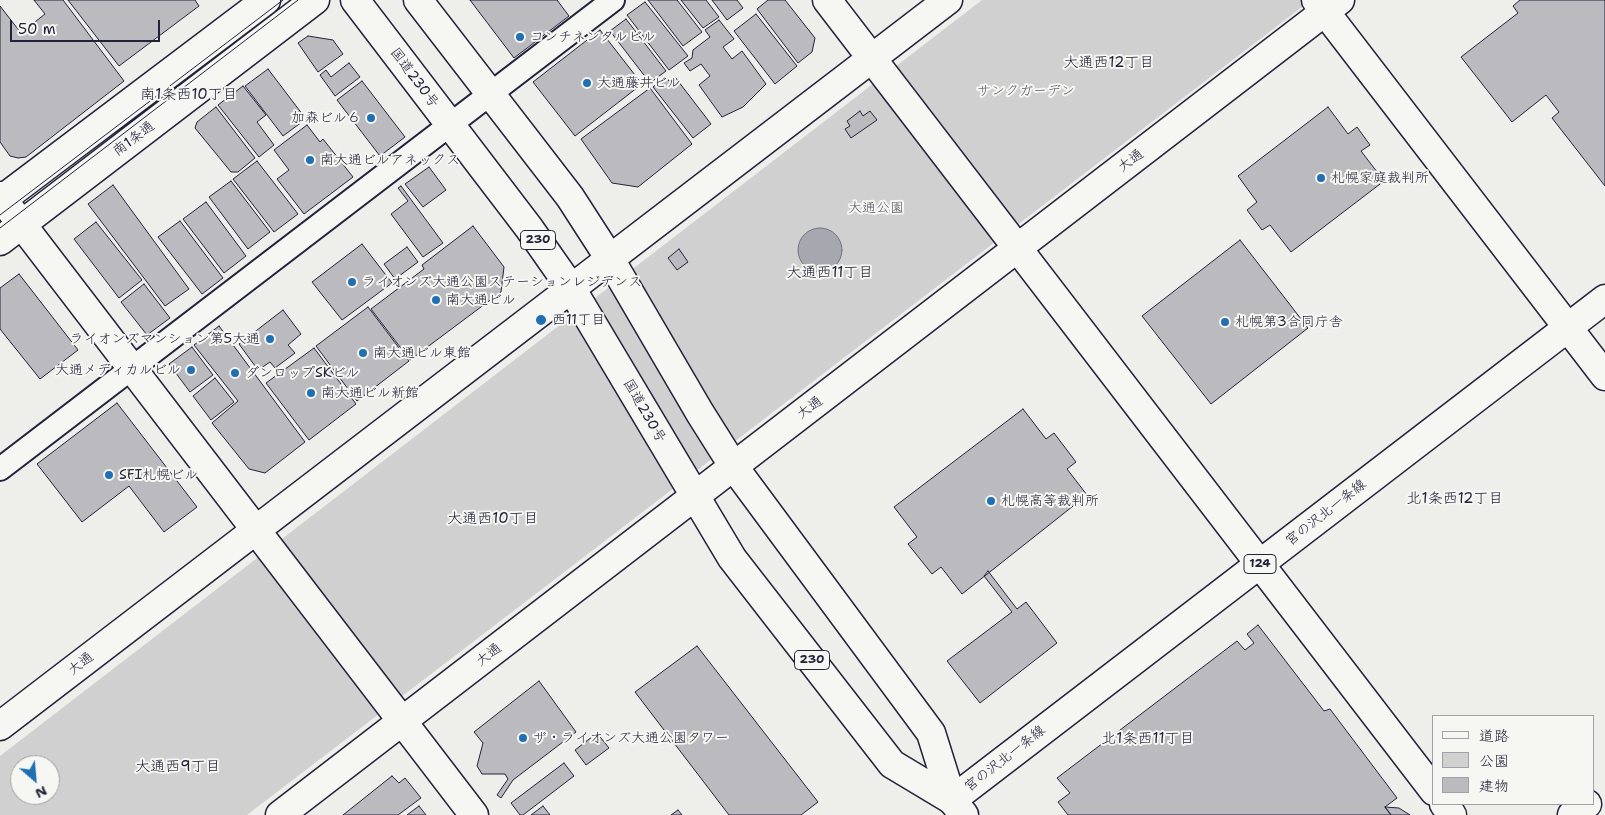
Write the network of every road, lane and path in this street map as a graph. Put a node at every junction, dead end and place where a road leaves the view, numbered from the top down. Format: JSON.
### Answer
{"nodes":[{"id":1,"x":266,"y":0,"type":"edge"},
{"id":2,"x":315,"y":0,"type":"edge"},
{"id":3,"x":355,"y":0,"type":"edge"},
{"id":4,"x":418,"y":0,"type":"edge"},
{"id":5,"x":613,"y":0,"type":"edge"},
{"id":6,"x":827,"y":0,"type":"edge"},
{"id":7,"x":948,"y":0,"type":"edge"},
{"id":8,"x":1327,"y":4,"type":"edge"},
{"id":9,"x":872,"y":58,"type":"junction"},
{"id":10,"x":491,"y":94,"type":"junction"},
{"id":11,"x":450,"y":126,"type":"junction"},
{"id":12,"x":1,"y":199,"type":"edge"},
{"id":13,"x":22,"y":225,"type":"junction"},
{"id":14,"x":0,"y":242,"type":"edge"},
{"id":15,"x":1018,"y":248,"type":"junction"},
{"id":16,"x":610,"y":259,"type":"junction"},
{"id":17,"x":571,"y":288,"type":"junction"},
{"id":18,"x":1605,"y":299,"type":"edge"},
{"id":19,"x":1568,"y":328,"type":"junction"},
{"id":20,"x":131,"y":368,"type":"junction"},
{"id":21,"x":1605,"y":376,"type":"edge"},
{"id":22,"x":734,"y":467,"type":"junction"},
{"id":23,"x":0,"y":469,"type":"edge"},
{"id":24,"x":695,"y":497,"type":"junction"},
{"id":25,"x":255,"y":530,"type":"junction"},
{"id":26,"x":1260,"y":564,"type":"junction"},
{"id":27,"x":402,"y":721,"type":"junction"},
{"id":28,"x":0,"y":726,"type":"edge"},
{"id":29,"x":1432,"y":788,"type":"edge"},
{"id":30,"x":1586,"y":805,"type":"edge"},
{"id":31,"x":949,"y":810,"type":"edge"},
{"id":32,"x":280,"y":815,"type":"edge"},
{"id":33,"x":474,"y":815,"type":"edge"},
{"id":34,"x":1572,"y":815,"type":"edge"}],
"edges":[{"from":1,"to":12,"type":"main road"},
{"from":2,"to":13,"type":"main road","name":"南1条通"},
{"from":3,"to":11,"type":"main road","name":"国道230号","number":"230"},
{"from":4,"to":10,"type":"main road"},
{"from":5,"to":10,"type":"street"},
{"from":6,"to":9,"type":"main road"},
{"from":7,"to":9,"type":"main road","name":"大通"},
{"from":8,"to":15,"type":"main road","name":"大通"},
{"from":8,"to":19,"type":"main road"},
{"from":9,"to":15,"type":"main road"},
{"from":9,"to":16,"type":"main road","name":"大通"},
{"from":10,"to":11,"type":"street"},
{"from":10,"to":16,"type":"main road"},
{"from":11,"to":17,"type":"main road","name":"国道230号","number":"230"},
{"from":11,"to":20,"type":"street"},
{"from":12,"to":13,"type":"main road"},
{"from":13,"to":14,"type":"main road","name":"南1条通"},
{"from":13,"to":20,"type":"main road"},
{"from":15,"to":22,"type":"main road","name":"大通"},
{"from":15,"to":26,"type":"main road"},
{"from":16,"to":17,"type":"main road","name":"大通"},
{"from":16,"to":22,"type":"main road"},
{"from":17,"to":24,"type":"main road","name":"国道230号","number":"230"},
{"from":17,"to":25,"type":"main road","name":"大通"},
{"from":18,"to":19,"type":"main road","name":"宮の沢北一条線","number":"124"},
{"from":19,"to":21,"type":"main road"},
{"from":19,"to":26,"type":"main road","name":"宮の沢北一条線","number":"124"},
{"from":20,"to":23,"type":"street"},
{"from":20,"to":25,"type":"main road"},
{"from":22,"to":24,"type":"main road","name":"大通"},
{"from":22,"to":31,"type":"main road"},
{"from":24,"to":27,"type":"main road","name":"大通"},
{"from":24,"to":31,"type":"main road","name":"国道230号","number":"230"},
{"from":25,"to":27,"type":"main road"},
{"from":25,"to":28,"type":"main road","name":"大通"},
{"from":26,"to":29,"type":"main road"},
{"from":26,"to":31,"type":"main road","name":"宮の沢北一条線","number":"124"},
{"from":27,"to":32,"type":"main road","name":"大通"},
{"from":27,"to":33,"type":"main road"},
{"from":30,"to":34,"type":"main road"}]}
